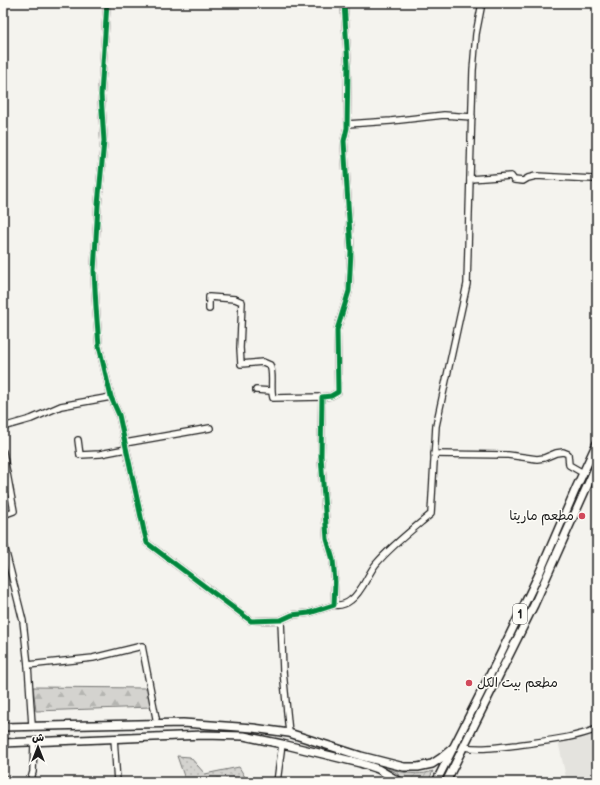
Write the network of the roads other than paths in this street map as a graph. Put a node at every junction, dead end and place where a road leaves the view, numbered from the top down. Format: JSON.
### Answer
{"nodes":[{"id":1,"x":108,"y":3,"type":"edge"},
{"id":2,"x":344,"y":3,"type":"edge"},
{"id":3,"x":482,"y":3,"type":"edge"},
{"id":4,"x":472,"y":117,"type":"junction"},
{"id":5,"x":347,"y":124,"type":"junction"},
{"id":6,"x":597,"y":178,"type":"edge"},
{"id":7,"x":470,"y":179,"type":"junction"},
{"id":8,"x":209,"y":309,"type":"dead end"},
{"id":9,"x":256,"y":390,"type":"dead end"},
{"id":10,"x":271,"y":391,"type":"junction"},
{"id":11,"x":111,"y":397,"type":"junction"},
{"id":12,"x":322,"y":397,"type":"junction"},
{"id":13,"x":3,"y":426,"type":"edge"},
{"id":14,"x":210,"y":428,"type":"dead end"},
{"id":15,"x":78,"y":440,"type":"dead end"},
{"id":16,"x":597,"y":443,"type":"edge"},
{"id":17,"x":126,"y":446,"type":"junction"},
{"id":18,"x":3,"y":452,"type":"edge"},
{"id":19,"x":434,"y":454,"type":"junction"},
{"id":20,"x":597,"y":464,"type":"edge"},
{"id":21,"x":583,"y":473,"type":"junction"},
{"id":22,"x":577,"y":486,"type":"junction"},
{"id":23,"x":586,"y":491,"type":"junction"},
{"id":24,"x":3,"y":515,"type":"edge"},
{"id":25,"x":3,"y":541,"type":"edge"},
{"id":26,"x":334,"y":605,"type":"junction"},
{"id":27,"x":281,"y":620,"type":"junction"},
{"id":28,"x":500,"y":655,"type":"junction"},
{"id":29,"x":507,"y":660,"type":"junction"},
{"id":30,"x":28,"y":665,"type":"junction"},
{"id":31,"x":156,"y":718,"type":"dead end"},
{"id":32,"x":32,"y":725,"type":"junction"},
{"id":33,"x":95,"y":725,"type":"junction"},
{"id":34,"x":3,"y":726,"type":"edge"},
{"id":35,"x":597,"y":729,"type":"edge"},
{"id":36,"x":289,"y":733,"type":"junction"},
{"id":37,"x":114,"y":738,"type":"junction"},
{"id":38,"x":95,"y":739,"type":"junction"},
{"id":39,"x":34,"y":742,"type":"junction"},
{"id":40,"x":3,"y":743,"type":"edge"},
{"id":41,"x":282,"y":744,"type":"junction"},
{"id":42,"x":454,"y":747,"type":"junction"},
{"id":43,"x":464,"y":747,"type":"junction"},
{"id":44,"x":361,"y":760,"type":"junction"},
{"id":45,"x":3,"y":776,"type":"edge"},
{"id":46,"x":6,"y":782,"type":"edge"},
{"id":47,"x":30,"y":782,"type":"edge"},
{"id":48,"x":117,"y":782,"type":"edge"},
{"id":49,"x":277,"y":782,"type":"edge"},
{"id":50,"x":400,"y":782,"type":"edge"},
{"id":51,"x":436,"y":782,"type":"edge"},
{"id":52,"x":446,"y":782,"type":"edge"}],
"edges":[{"from":1,"to":11,"type":"street"},
{"from":2,"to":5,"type":"street"},
{"from":3,"to":4,"type":"street"},
{"from":4,"to":5,"type":"street"},
{"from":4,"to":7,"type":"street"},
{"from":5,"to":12,"type":"street"},
{"from":6,"to":7,"type":"street"},
{"from":7,"to":19,"type":"street"},
{"from":8,"to":10,"type":"street"},
{"from":9,"to":10,"type":"street"},
{"from":10,"to":12,"type":"street"},
{"from":11,"to":13,"type":"street"},
{"from":11,"to":17,"type":"street"},
{"from":12,"to":26,"type":"street"},
{"from":14,"to":17,"type":"street"},
{"from":15,"to":17,"type":"street"},
{"from":16,"to":21,"type":"main road","number":"1"},
{"from":17,"to":27,"type":"street"},
{"from":18,"to":24,"type":"street"},
{"from":19,"to":21,"type":"street"},
{"from":19,"to":26,"type":"street"},
{"from":20,"to":23,"type":"main road","number":"1"},
{"from":21,"to":22,"type":"main road","number":"1"},
{"from":22,"to":23,"type":"main road"},
{"from":22,"to":28,"type":"main road","number":"1"},
{"from":23,"to":29,"type":"main road","number":"1"},
{"from":25,"to":30,"type":"street"},
{"from":26,"to":27,"type":"street"},
{"from":27,"to":36,"type":"street"},
{"from":28,"to":29,"type":"main road"},
{"from":28,"to":42,"type":"main road","number":"1"},
{"from":29,"to":43,"type":"main road","number":"1"},
{"from":30,"to":31,"type":"street"},
{"from":30,"to":32,"type":"street"},
{"from":32,"to":33,"type":"main road"},
{"from":32,"to":34,"type":"main road"},
{"from":33,"to":36,"type":"main road"},
{"from":33,"to":38,"type":"main road"},
{"from":35,"to":43,"type":"street"},
{"from":36,"to":44,"type":"main road"},
{"from":37,"to":38,"type":"main road"},
{"from":37,"to":41,"type":"main road"},
{"from":37,"to":48,"type":"street"},
{"from":38,"to":39,"type":"main road"},
{"from":39,"to":40,"type":"main road"},
{"from":39,"to":47,"type":"street"},
{"from":41,"to":44,"type":"main road"},
{"from":41,"to":49,"type":"street"},
{"from":42,"to":44,"type":"main road"},
{"from":42,"to":51,"type":"main road","number":"1"},
{"from":43,"to":52,"type":"main road","number":"1"},
{"from":44,"to":50,"type":"main road"},
{"from":45,"to":46,"type":"street"}]}
